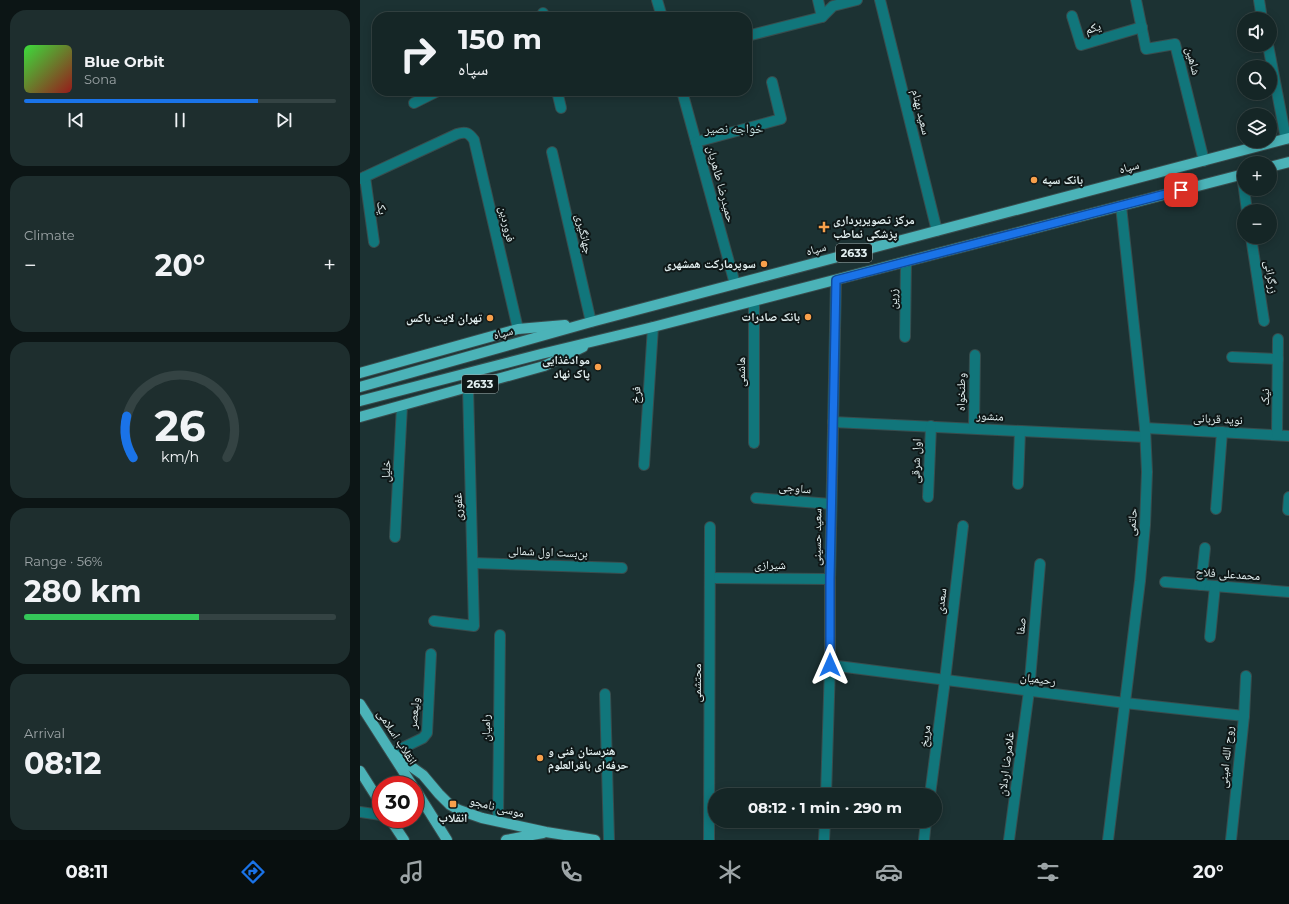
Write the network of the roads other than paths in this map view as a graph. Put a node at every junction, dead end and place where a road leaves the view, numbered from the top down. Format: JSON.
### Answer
{"nodes":[{"id":1,"x":657,"y":0,"type":"edge"},
{"id":2,"x":818,"y":0,"type":"edge"},
{"id":3,"x":857,"y":0,"type":"edge"},
{"id":4,"x":880,"y":0,"type":"edge"},
{"id":5,"x":1136,"y":0,"type":"edge"},
{"id":6,"x":1259,"y":0,"type":"edge"},
{"id":7,"x":661,"y":12,"type":"edge"},
{"id":8,"x":1261,"y":12,"type":"edge"},
{"id":9,"x":1072,"y":16,"type":"dead end"},
{"id":10,"x":822,"y":17,"type":"junction"},
{"id":11,"x":1142,"y":27,"type":"junction"},
{"id":12,"x":752,"y":35,"type":"edge"},
{"id":13,"x":1269,"y":52,"type":"edge"},
{"id":14,"x":772,"y":82,"type":"dead end"},
{"id":15,"x":428,"y":96,"type":"edge"},
{"id":16,"x":558,"y":96,"type":"edge"},
{"id":17,"x":683,"y":96,"type":"edge"},
{"id":18,"x":414,"y":103,"type":"dead end"},
{"id":19,"x":561,"y":108,"type":"dead end"},
{"id":20,"x":1287,"y":138,"type":"edge"},
{"id":21,"x":696,"y":142,"type":"junction"},
{"id":22,"x":552,"y":152,"type":"dead end"},
{"id":23,"x":1204,"y":160,"type":"junction"},
{"id":24,"x":1289,"y":162,"type":"edge"},
{"id":25,"x":1277,"y":165,"type":"edge"},
{"id":26,"x":1237,"y":176,"type":"edge"},
{"id":27,"x":362,"y":178,"type":"edge"},
{"id":28,"x":1121,"y":206,"type":"junction"},
{"id":29,"x":937,"y":231,"type":"junction"},
{"id":30,"x":374,"y":242,"type":"dead end"},
{"id":31,"x":1252,"y":244,"type":"edge"},
{"id":32,"x":906,"y":262,"type":"junction"},
{"id":33,"x":836,"y":280,"type":"junction"},
{"id":34,"x":735,"y":284,"type":"junction"},
{"id":35,"x":754,"y":301,"type":"junction"},
{"id":36,"x":591,"y":322,"type":"junction"},
{"id":37,"x":1264,"y":322,"type":"dead end"},
{"id":38,"x":653,"y":327,"type":"junction"},
{"id":39,"x":518,"y":329,"type":"junction"},
{"id":40,"x":905,"y":337,"type":"dead end"},
{"id":41,"x":1278,"y":339,"type":"dead end"},
{"id":42,"x":596,"y":341,"type":"junction"},
{"id":43,"x":975,"y":355,"type":"dead end"},
{"id":44,"x":1232,"y":357,"type":"dead end"},
{"id":45,"x":1278,"y":359,"type":"junction"},
{"id":46,"x":360,"y":373,"type":"edge"},
{"id":47,"x":360,"y":387,"type":"edge"},
{"id":48,"x":468,"y":387,"type":"junction"},
{"id":49,"x":360,"y":401,"type":"edge"},
{"id":50,"x":402,"y":406,"type":"junction"},
{"id":51,"x":360,"y":418,"type":"edge"},
{"id":52,"x":833,"y":422,"type":"junction"},
{"id":53,"x":931,"y":426,"type":"junction"},
{"id":54,"x":974,"y":428,"type":"junction"},
{"id":55,"x":1020,"y":431,"type":"junction"},
{"id":56,"x":1145,"y":432,"type":"junction"},
{"id":57,"x":1222,"y":432,"type":"junction"},
{"id":58,"x":1277,"y":435,"type":"junction"},
{"id":59,"x":1289,"y":436,"type":"edge"},
{"id":60,"x":754,"y":443,"type":"dead end"},
{"id":61,"x":644,"y":465,"type":"dead end"},
{"id":62,"x":1018,"y":484,"type":"dead end"},
{"id":63,"x":928,"y":497,"type":"dead end"},
{"id":64,"x":1289,"y":497,"type":"edge"},
{"id":65,"x":756,"y":498,"type":"dead end"},
{"id":66,"x":831,"y":504,"type":"junction"},
{"id":67,"x":1216,"y":509,"type":"dead end"},
{"id":68,"x":1288,"y":510,"type":"dead end"},
{"id":69,"x":963,"y":526,"type":"dead end"},
{"id":70,"x":710,"y":527,"type":"dead end"},
{"id":71,"x":395,"y":537,"type":"dead end"},
{"id":72,"x":1205,"y":548,"type":"dead end"},
{"id":73,"x":473,"y":563,"type":"junction"},
{"id":74,"x":1040,"y":564,"type":"dead end"},
{"id":75,"x":622,"y":568,"type":"dead end"},
{"id":76,"x":710,"y":578,"type":"junction"},
{"id":77,"x":830,"y":579,"type":"junction"},
{"id":78,"x":1165,"y":582,"type":"dead end"},
{"id":79,"x":1201,"y":585,"type":"junction"},
{"id":80,"x":1215,"y":586,"type":"junction"},
{"id":81,"x":1289,"y":592,"type":"edge"},
{"id":82,"x":434,"y":620,"type":"dead end"},
{"id":83,"x":500,"y":635,"type":"dead end"},
{"id":84,"x":1210,"y":637,"type":"dead end"},
{"id":85,"x":431,"y":654,"type":"dead end"},
{"id":86,"x":830,"y":665,"type":"junction"},
{"id":87,"x":1246,"y":676,"type":"dead end"},
{"id":88,"x":945,"y":680,"type":"junction"},
{"id":89,"x":1029,"y":691,"type":"junction"},
{"id":90,"x":605,"y":694,"type":"dead end"},
{"id":91,"x":1125,"y":703,"type":"junction"},
{"id":92,"x":360,"y":704,"type":"edge"},
{"id":93,"x":1244,"y":716,"type":"junction"},
{"id":94,"x":392,"y":753,"type":"junction"},
{"id":95,"x":360,"y":771,"type":"edge"},
{"id":96,"x":406,"y":776,"type":"edge"},
{"id":97,"x":826,"y":788,"type":"edge"},
{"id":98,"x":931,"y":788,"type":"edge"},
{"id":99,"x":372,"y":790,"type":"edge"},
{"id":100,"x":424,"y":803,"type":"edge"},
{"id":101,"x":360,"y":812,"type":"edge"},
{"id":102,"x":372,"y":814,"type":"edge"},
{"id":103,"x":498,"y":821,"type":"junction"},
{"id":104,"x":396,"y":828,"type":"edge"},
{"id":105,"x":825,"y":828,"type":"edge"},
{"id":106,"x":925,"y":828,"type":"edge"},
{"id":107,"x":546,"y":832,"type":"junction"},
{"id":108,"x":404,"y":840,"type":"edge"},
{"id":109,"x":447,"y":840,"type":"edge"},
{"id":110,"x":506,"y":840,"type":"edge"},
{"id":111,"x":595,"y":840,"type":"edge"},
{"id":112,"x":609,"y":840,"type":"edge"},
{"id":113,"x":709,"y":840,"type":"edge"},
{"id":114,"x":824,"y":840,"type":"edge"},
{"id":115,"x":924,"y":840,"type":"edge"},
{"id":116,"x":1009,"y":840,"type":"edge"},
{"id":117,"x":1108,"y":840,"type":"edge"},
{"id":118,"x":1231,"y":840,"type":"edge"}],
"edges":[{"from":1,"to":7,"type":"street"},
{"from":2,"to":10,"type":"street"},
{"from":3,"to":10,"type":"street"},
{"from":4,"to":29,"type":"street","name":"سعید بهنام"},
{"from":5,"to":11,"type":"street","name":"شاهین"},
{"from":6,"to":8,"type":"street"},
{"from":9,"to":11,"type":"street","name":"یکم"},
{"from":10,"to":12,"type":"street"},
{"from":11,"to":23,"type":"street","name":"شاهین"},
{"from":13,"to":20,"type":"street"},
{"from":14,"to":21,"type":"street"},
{"from":15,"to":18,"type":"street"},
{"from":16,"to":19,"type":"street"},
{"from":17,"to":21,"type":"street","name":"حمیدرضا طاهریان"},
{"from":20,"to":23,"type":"main road","name":"سپاه","number":"2633"},
{"from":21,"to":34,"type":"street","name":"حمیدرضا طاهریان"},
{"from":22,"to":36,"type":"street","name":"جهانگیری"},
{"from":23,"to":29,"type":"main road","name":"سپاه","number":"2633"},
{"from":24,"to":25,"type":"main road"},
{"from":26,"to":28,"type":"main road","number":"2633"},
{"from":27,"to":30,"type":"street","name":"یک"},
{"from":27,"to":39,"type":"street","name":"فروردین"},
{"from":28,"to":32,"type":"main road","number":"2633"},
{"from":28,"to":56,"type":"street","name":"حاتمی"},
{"from":29,"to":34,"type":"main road","name":"سپاه","number":"2633"},
{"from":31,"to":37,"type":"street","name":"زرگرانی"},
{"from":32,"to":33,"type":"main road","number":"2633"},
{"from":32,"to":40,"type":"street","name":"زرین"},
{"from":33,"to":35,"type":"main road","number":"2633"},
{"from":33,"to":52,"type":"street","name":"سعید حسینی"},
{"from":34,"to":36,"type":"main road","name":"سپاه","number":"2633"},
{"from":35,"to":38,"type":"main road","number":"2633"},
{"from":35,"to":60,"type":"street","name":"هاشمی"},
{"from":36,"to":39,"type":"main road","number":"2633"},
{"from":36,"to":47,"type":"main road","name":"سپاه","number":"2633"},
{"from":38,"to":42,"type":"main road","number":"2633"},
{"from":38,"to":61,"type":"street","name":"فرخ"},
{"from":39,"to":46,"type":"main road","number":"2633"},
{"from":41,"to":45,"type":"street","name":"نیک"},
{"from":42,"to":48,"type":"main road","number":"2633"},
{"from":42,"to":49,"type":"main road","number":"2633"},
{"from":43,"to":54,"type":"street","name":"وطنخواه"},
{"from":44,"to":45,"type":"street"},
{"from":45,"to":58,"type":"street","name":"نیک"},
{"from":48,"to":50,"type":"main road","number":"2633"},
{"from":48,"to":73,"type":"street","name":"غفوری"},
{"from":50,"to":51,"type":"main road","number":"2633"},
{"from":50,"to":71,"type":"street","name":"خلیل"},
{"from":52,"to":53,"type":"street","name":"منشور"},
{"from":52,"to":66,"type":"street","name":"سعید حسینی"},
{"from":53,"to":54,"type":"street","name":"منشور"},
{"from":53,"to":63,"type":"street","name":"اول شرقی"},
{"from":54,"to":55,"type":"street","name":"منشور"},
{"from":55,"to":56,"type":"street","name":"منشور"},
{"from":55,"to":62,"type":"street"},
{"from":56,"to":57,"type":"street","name":"نوید قربانی"},
{"from":56,"to":91,"type":"street","name":"حاتمی"},
{"from":57,"to":58,"type":"street","name":"نوید قربانی"},
{"from":57,"to":67,"type":"street"},
{"from":58,"to":59,"type":"street","name":"نوید قربانی"},
{"from":64,"to":68,"type":"street"},
{"from":65,"to":66,"type":"street","name":"ساوجی"},
{"from":66,"to":77,"type":"street","name":"سعید حسینی"},
{"from":69,"to":88,"type":"street","name":"سعدی"},
{"from":70,"to":76,"type":"street","name":"محتشمی"},
{"from":72,"to":79,"type":"street"},
{"from":73,"to":75,"type":"street","name":"بن‌بست اول شمالی"},
{"from":73,"to":82,"type":"street","name":"غفوری"},
{"from":74,"to":89,"type":"street","name":"صفا"},
{"from":76,"to":77,"type":"street","name":"شیرازی"},
{"from":76,"to":113,"type":"street","name":"محتشمی"},
{"from":77,"to":86,"type":"street","name":"سعید حسینی"},
{"from":78,"to":79,"type":"street","name":"محمدعلی فلاح"},
{"from":79,"to":80,"type":"street","name":"محمدعلی فلاح"},
{"from":80,"to":81,"type":"street","name":"محمدعلی فلاح"},
{"from":80,"to":84,"type":"street"},
{"from":83,"to":103,"type":"street","name":"رامیان"},
{"from":85,"to":94,"type":"street","name":"ولیعصر"},
{"from":86,"to":88,"type":"street","name":"رحیمیان"},
{"from":86,"to":97,"type":"street","name":"سعید حسینی"},
{"from":87,"to":93,"type":"street","name":"روح الله امینی"},
{"from":88,"to":89,"type":"street","name":"رحیمیان"},
{"from":88,"to":98,"type":"street","name":"مریخ"},
{"from":89,"to":91,"type":"street","name":"رحیمیان"},
{"from":89,"to":116,"type":"street","name":"غلامرضا اردلان"},
{"from":90,"to":112,"type":"street"},
{"from":91,"to":93,"type":"street","name":"رحیمیان"},
{"from":91,"to":117,"type":"street","name":"حاتمی"},
{"from":92,"to":94,"type":"main road","name":"انقلاب اسلامی"},
{"from":93,"to":118,"type":"street","name":"روح الله امینی"},
{"from":94,"to":96,"type":"main road","name":"انقلاب اسلامی"},
{"from":94,"to":103,"type":"main road","name":"موسی نامجو"},
{"from":95,"to":99,"type":"main road"},
{"from":100,"to":109,"type":"main road"},
{"from":101,"to":102,"type":"street"},
{"from":103,"to":107,"type":"main road","name":"موسی نامجو"},
{"from":104,"to":108,"type":"main road"},
{"from":105,"to":114,"type":"street"},
{"from":106,"to":115,"type":"street"},
{"from":107,"to":110,"type":"main road","name":"موسی نامجو"},
{"from":107,"to":111,"type":"main road","name":"موسی نامجو"}]}
